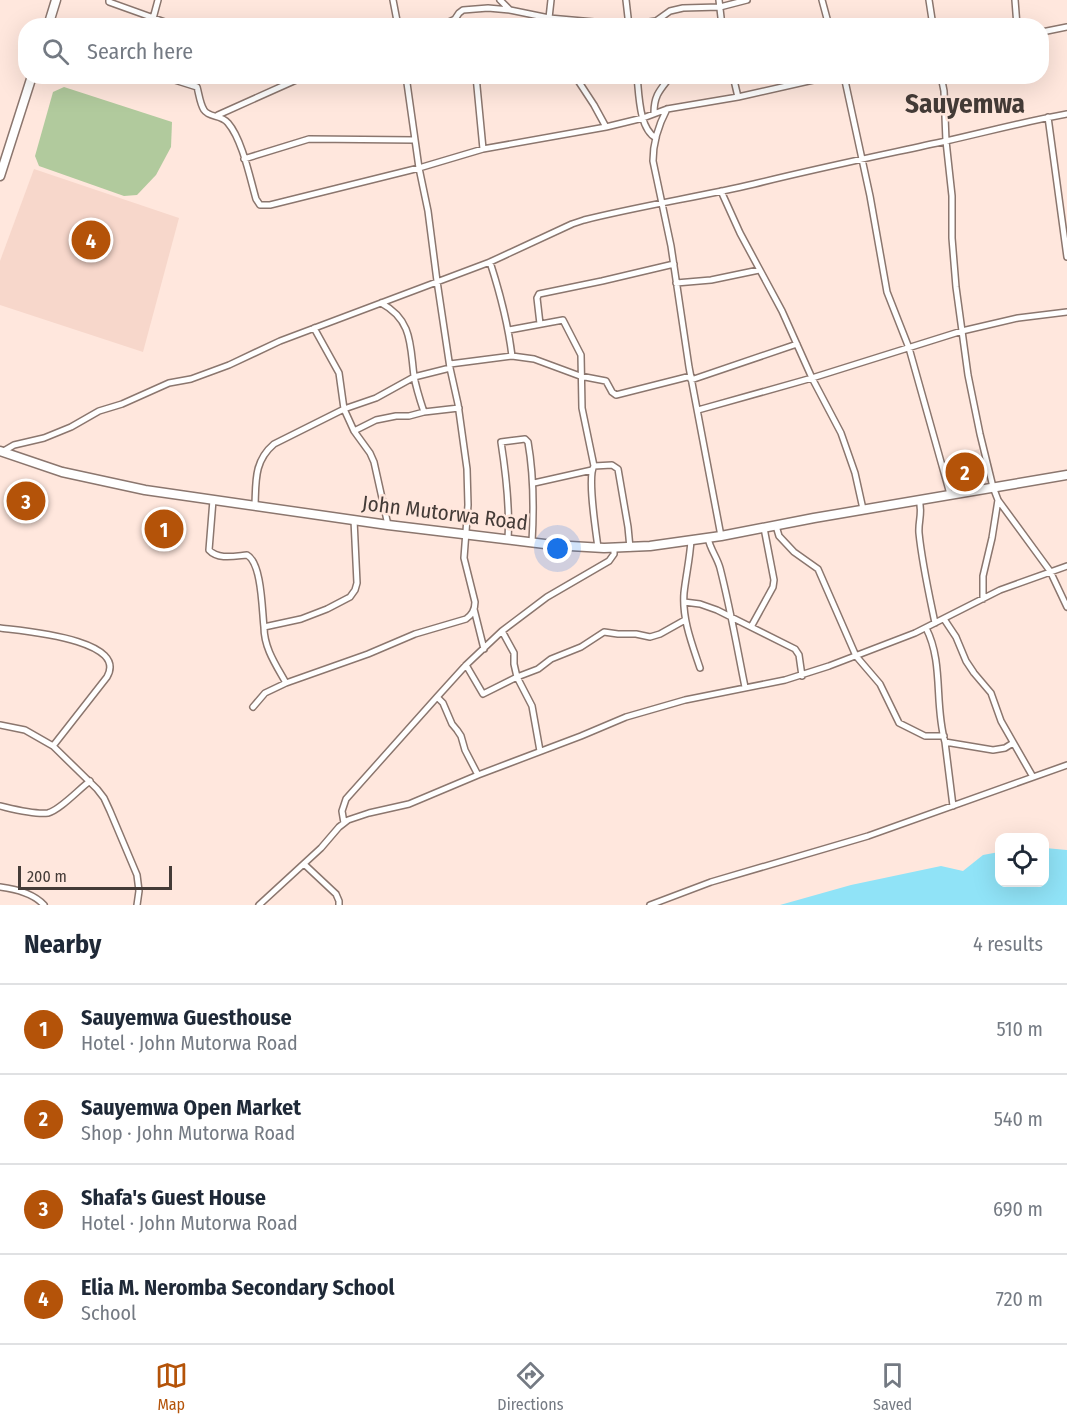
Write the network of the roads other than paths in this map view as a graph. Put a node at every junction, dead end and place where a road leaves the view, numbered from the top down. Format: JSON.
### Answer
{"nodes":[{"id":1,"x":56,"y":0,"type":"edge"},
{"id":2,"x":109,"y":0,"type":"edge"},
{"id":3,"x":158,"y":0,"type":"edge"},
{"id":4,"x":393,"y":0,"type":"edge"},
{"id":5,"x":500,"y":0,"type":"edge"},
{"id":6,"x":550,"y":0,"type":"edge"},
{"id":7,"x":626,"y":0,"type":"edge"},
{"id":8,"x":719,"y":0,"type":"edge"},
{"id":9,"x":747,"y":0,"type":"edge"},
{"id":10,"x":822,"y":0,"type":"edge"},
{"id":11,"x":929,"y":0,"type":"edge"},
{"id":12,"x":1015,"y":0,"type":"edge"},
{"id":13,"x":720,"y":7,"type":"junction"},
{"id":14,"x":510,"y":10,"type":"junction"},
{"id":15,"x":50,"y":18,"type":"edge"},
{"id":16,"x":153,"y":18,"type":"joint"},
{"id":17,"x":396,"y":18,"type":"edge"},
{"id":18,"x":457,"y":18,"type":"edge"},
{"id":19,"x":549,"y":18,"type":"joint"},
{"id":20,"x":627,"y":18,"type":"edge"},
{"id":21,"x":660,"y":18,"type":"edge"},
{"id":22,"x":721,"y":18,"type":"edge"},
{"id":23,"x":827,"y":18,"type":"edge"},
{"id":24,"x":932,"y":18,"type":"edge"},
{"id":25,"x":1016,"y":18,"type":"edge"},
{"id":26,"x":1067,"y":27,"type":"edge"},
{"id":27,"x":1049,"y":30,"type":"edge"},
{"id":28,"x":29,"y":84,"type":"edge"},
{"id":29,"x":187,"y":84,"type":"edge"},
{"id":30,"x":287,"y":84,"type":"edge"},
{"id":31,"x":406,"y":84,"type":"edge"},
{"id":32,"x":477,"y":84,"type":"edge"},
{"id":33,"x":580,"y":84,"type":"edge"},
{"id":34,"x":637,"y":84,"type":"edge"},
{"id":35,"x":664,"y":84,"type":"edge"},
{"id":36,"x":735,"y":84,"type":"edge"},
{"id":37,"x":796,"y":84,"type":"edge"},
{"id":38,"x":846,"y":84,"type":"edge"},
{"id":39,"x":943,"y":84,"type":"edge"},
{"id":40,"x":738,"y":97,"type":"junction"},
{"id":41,"x":667,"y":109,"type":"junction"},
{"id":42,"x":654,"y":113,"type":"junction"},
{"id":43,"x":1067,"y":114,"type":"edge"},
{"id":44,"x":218,"y":115,"type":"junction"},
{"id":45,"x":1048,"y":117,"type":"junction"},
{"id":46,"x":643,"y":118,"type":"junction"},
{"id":47,"x":606,"y":127,"type":"junction"},
{"id":48,"x":656,"y":138,"type":"junction"},
{"id":49,"x":415,"y":141,"type":"junction"},
{"id":50,"x":946,"y":141,"type":"junction"},
{"id":51,"x":483,"y":149,"type":"junction"},
{"id":52,"x":244,"y":159,"type":"junction"},
{"id":53,"x":862,"y":159,"type":"junction"},
{"id":54,"x":419,"y":168,"type":"junction"},
{"id":55,"x":0,"y":176,"type":"edge"},
{"id":56,"x":722,"y":191,"type":"junction"},
{"id":57,"x":662,"y":202,"type":"junction"},
{"id":58,"x":1064,"y":207,"type":"edge"},
{"id":59,"x":1067,"y":257,"type":"edge"},
{"id":60,"x":490,"y":262,"type":"junction"},
{"id":61,"x":674,"y":264,"type":"junction"},
{"id":62,"x":759,"y":270,"type":"junction"},
{"id":63,"x":436,"y":281,"type":"junction"},
{"id":64,"x":676,"y":283,"type":"junction"},
{"id":65,"x":381,"y":303,"type":"junction"},
{"id":66,"x":1067,"y":312,"type":"edge"},
{"id":67,"x":540,"y":324,"type":"junction"},
{"id":68,"x":314,"y":328,"type":"junction"},
{"id":69,"x":509,"y":330,"type":"junction"},
{"id":70,"x":962,"y":331,"type":"junction"},
{"id":71,"x":796,"y":344,"type":"junction"},
{"id":72,"x":909,"y":348,"type":"junction"},
{"id":73,"x":512,"y":356,"type":"junction"},
{"id":74,"x":450,"y":366,"type":"junction"},
{"id":75,"x":580,"y":376,"type":"junction"},
{"id":76,"x":414,"y":377,"type":"junction"},
{"id":77,"x":691,"y":378,"type":"junction"},
{"id":78,"x":812,"y":378,"type":"junction"},
{"id":79,"x":459,"y":408,"type":"junction"},
{"id":80,"x":344,"y":409,"type":"junction"},
{"id":81,"x":698,"y":410,"type":"junction"},
{"id":82,"x":424,"y":412,"type":"junction"},
{"id":83,"x":354,"y":431,"type":"junction"},
{"id":84,"x":1,"y":451,"type":"edge"},
{"id":85,"x":593,"y":468,"type":"junction"},
{"id":86,"x":1067,"y":475,"type":"edge"},
{"id":87,"x":534,"y":483,"type":"junction"},
{"id":88,"x":993,"y":487,"type":"junction"},
{"id":89,"x":950,"y":495,"type":"junction"},
{"id":90,"x":213,"y":500,"type":"junction"},
{"id":91,"x":919,"y":500,"type":"junction"},
{"id":92,"x":998,"y":500,"type":"junction"},
{"id":93,"x":255,"y":505,"type":"junction"},
{"id":94,"x":863,"y":509,"type":"junction"},
{"id":95,"x":354,"y":520,"type":"junction"},
{"id":96,"x":388,"y":525,"type":"junction"},
{"id":97,"x":776,"y":526,"type":"junction"},
{"id":98,"x":764,"y":528,"type":"junction"},
{"id":99,"x":466,"y":534,"type":"junction"},
{"id":100,"x":721,"y":536,"type":"junction"},
{"id":101,"x":708,"y":538,"type":"junction"},
{"id":102,"x":508,"y":539,"type":"junction"},
{"id":103,"x":691,"y":540,"type":"junction"},
{"id":104,"x":532,"y":542,"type":"junction"},
{"id":105,"x":598,"y":548,"type":"junction"},
{"id":106,"x":614,"y":548,"type":"junction"},
{"id":107,"x":630,"y":548,"type":"junction"},
{"id":108,"x":1067,"y":566,"type":"edge"},
{"id":109,"x":1050,"y":571,"type":"junction"},
{"id":110,"x":982,"y":598,"type":"junction"},
{"id":111,"x":684,"y":602,"type":"junction"},
{"id":112,"x":1067,"y":607,"type":"edge"},
{"id":113,"x":474,"y":609,"type":"junction"},
{"id":114,"x":732,"y":618,"type":"junction"},
{"id":115,"x":944,"y":619,"type":"junction"},
{"id":116,"x":685,"y":620,"type":"junction"},
{"id":117,"x":935,"y":623,"type":"junction"},
{"id":118,"x":264,"y":627,"type":"junction"},
{"id":119,"x":751,"y":627,"type":"junction"},
{"id":120,"x":0,"y":628,"type":"edge"},
{"id":121,"x":926,"y":628,"type":"junction"},
{"id":122,"x":502,"y":631,"type":"junction"},
{"id":123,"x":484,"y":649,"type":"junction"},
{"id":124,"x":856,"y":656,"type":"junction"},
{"id":125,"x":466,"y":665,"type":"junction"},
{"id":126,"x":700,"y":668,"type":"dead end"},
{"id":127,"x":802,"y":676,"type":"junction"},
{"id":128,"x":517,"y":677,"type":"junction"},
{"id":129,"x":286,"y":683,"type":"junction"},
{"id":130,"x":745,"y":687,"type":"junction"},
{"id":131,"x":437,"y":697,"type":"junction"},
{"id":132,"x":253,"y":707,"type":"dead end"},
{"id":133,"x":0,"y":725,"type":"edge"},
{"id":134,"x":945,"y":739,"type":"junction"},
{"id":135,"x":1013,"y":743,"type":"junction"},
{"id":136,"x":53,"y":746,"type":"junction"},
{"id":137,"x":540,"y":751,"type":"junction"},
{"id":138,"x":1067,"y":765,"type":"edge"},
{"id":139,"x":478,"y":775,"type":"junction"},
{"id":140,"x":1033,"y":777,"type":"junction"},
{"id":141,"x":90,"y":781,"type":"junction"},
{"id":142,"x":0,"y":806,"type":"edge"},
{"id":143,"x":953,"y":806,"type":"junction"},
{"id":144,"x":344,"y":823,"type":"junction"},
{"id":145,"x":304,"y":864,"type":"junction"},
{"id":146,"x":0,"y":887,"type":"edge"},
{"id":147,"x":44,"y":905,"type":"edge"},
{"id":148,"x":137,"y":905,"type":"edge"},
{"id":149,"x":259,"y":905,"type":"edge"},
{"id":150,"x":339,"y":905,"type":"edge"},
{"id":151,"x":650,"y":905,"type":"edge"}],
"edges":[{"from":1,"to":15,"type":"street"},
{"from":2,"to":16,"type":"street"},
{"from":3,"to":16,"type":"street"},
{"from":4,"to":17,"type":"street"},
{"from":5,"to":14,"type":"street"},
{"from":6,"to":19,"type":"street"},
{"from":7,"to":20,"type":"street"},
{"from":8,"to":13,"type":"street"},
{"from":9,"to":13,"type":"street"},
{"from":10,"to":23,"type":"street"},
{"from":11,"to":24,"type":"street"},
{"from":12,"to":25,"type":"street"},
{"from":13,"to":21,"type":"street"},
{"from":13,"to":22,"type":"street"},
{"from":14,"to":18,"type":"street"},
{"from":14,"to":19,"type":"street"},
{"from":26,"to":27,"type":"street"},
{"from":28,"to":55,"type":"street"},
{"from":29,"to":44,"type":"street"},
{"from":30,"to":44,"type":"street"},
{"from":31,"to":49,"type":"street"},
{"from":32,"to":51,"type":"street"},
{"from":33,"to":47,"type":"street"},
{"from":34,"to":46,"type":"street"},
{"from":35,"to":42,"type":"street"},
{"from":36,"to":40,"type":"street"},
{"from":37,"to":40,"type":"street"},
{"from":38,"to":53,"type":"street"},
{"from":39,"to":50,"type":"street"},
{"from":40,"to":41,"type":"street"},
{"from":41,"to":42,"type":"street"},
{"from":41,"to":48,"type":"street"},
{"from":42,"to":46,"type":"street"},
{"from":43,"to":45,"type":"street"},
{"from":44,"to":52,"type":"street"},
{"from":45,"to":50,"type":"street"},
{"from":45,"to":58,"type":"street"},
{"from":46,"to":47,"type":"street"},
{"from":46,"to":48,"type":"street"},
{"from":47,"to":51,"type":"street"},
{"from":48,"to":57,"type":"street"},
{"from":49,"to":52,"type":"street"},
{"from":49,"to":54,"type":"street"},
{"from":50,"to":53,"type":"street"},
{"from":50,"to":70,"type":"street"},
{"from":51,"to":54,"type":"street"},
{"from":52,"to":54,"type":"street"},
{"from":53,"to":56,"type":"street"},
{"from":53,"to":72,"type":"street"},
{"from":54,"to":63,"type":"street"},
{"from":56,"to":57,"type":"street"},
{"from":56,"to":62,"type":"street"},
{"from":57,"to":60,"type":"street"},
{"from":57,"to":61,"type":"street"},
{"from":58,"to":59,"type":"street"},
{"from":60,"to":63,"type":"street"},
{"from":60,"to":69,"type":"street"},
{"from":61,"to":64,"type":"street"},
{"from":61,"to":67,"type":"street"},
{"from":62,"to":64,"type":"street"},
{"from":62,"to":71,"type":"street"},
{"from":63,"to":65,"type":"street"},
{"from":63,"to":74,"type":"street"},
{"from":64,"to":77,"type":"street"},
{"from":65,"to":68,"type":"street"},
{"from":65,"to":76,"type":"street"},
{"from":66,"to":70,"type":"street"},
{"from":67,"to":69,"type":"street"},
{"from":67,"to":75,"type":"street"},
{"from":68,"to":80,"type":"street"},
{"from":68,"to":84,"type":"street"},
{"from":69,"to":73,"type":"street"},
{"from":70,"to":72,"type":"street"},
{"from":70,"to":88,"type":"street"},
{"from":71,"to":77,"type":"street"},
{"from":71,"to":78,"type":"street"},
{"from":72,"to":78,"type":"street"},
{"from":72,"to":89,"type":"street"},
{"from":73,"to":74,"type":"street"},
{"from":73,"to":75,"type":"street"},
{"from":74,"to":76,"type":"street"},
{"from":74,"to":79,"type":"street"},
{"from":75,"to":77,"type":"street"},
{"from":75,"to":85,"type":"street"},
{"from":76,"to":80,"type":"street"},
{"from":76,"to":82,"type":"street"},
{"from":77,"to":81,"type":"street"},
{"from":78,"to":81,"type":"street"},
{"from":78,"to":94,"type":"street"},
{"from":79,"to":82,"type":"street"},
{"from":79,"to":99,"type":"street"},
{"from":80,"to":83,"type":"street"},
{"from":80,"to":93,"type":"street"},
{"from":81,"to":100,"type":"street"},
{"from":82,"to":83,"type":"street"},
{"from":83,"to":96,"type":"street"},
{"from":84,"to":90,"type":"street","name":"John Mutorwa Road"},
{"from":85,"to":87,"type":"street"},
{"from":85,"to":105,"type":"street"},
{"from":85,"to":107,"type":"street"},
{"from":86,"to":88,"type":"street","name":"John Mutorwa Road"},
{"from":87,"to":102,"type":"street"},
{"from":87,"to":104,"type":"street"},
{"from":88,"to":89,"type":"street","name":"John Mutorwa Road"},
{"from":88,"to":92,"type":"street"},
{"from":89,"to":91,"type":"street","name":"John Mutorwa Road"},
{"from":90,"to":93,"type":"street","name":"John Mutorwa Road"},
{"from":90,"to":118,"type":"street"},
{"from":91,"to":94,"type":"street","name":"John Mutorwa Road"},
{"from":91,"to":117,"type":"street"},
{"from":92,"to":109,"type":"street"},
{"from":92,"to":110,"type":"street"},
{"from":93,"to":95,"type":"street","name":"John Mutorwa Road"},
{"from":94,"to":97,"type":"street","name":"John Mutorwa Road"},
{"from":95,"to":96,"type":"street","name":"John Mutorwa Road"},
{"from":95,"to":118,"type":"street"},
{"from":96,"to":99,"type":"street","name":"John Mutorwa Road"},
{"from":97,"to":98,"type":"street","name":"John Mutorwa Road"},
{"from":97,"to":124,"type":"street"},
{"from":98,"to":100,"type":"street","name":"John Mutorwa Road"},
{"from":98,"to":119,"type":"street"},
{"from":99,"to":102,"type":"street","name":"John Mutorwa Road"},
{"from":99,"to":113,"type":"street"},
{"from":100,"to":101,"type":"street","name":"John Mutorwa Road"},
{"from":101,"to":103,"type":"street","name":"John Mutorwa Road"},
{"from":101,"to":114,"type":"street"},
{"from":102,"to":104,"type":"street","name":"John Mutorwa Road"},
{"from":103,"to":107,"type":"street","name":"John Mutorwa Road"},
{"from":103,"to":111,"type":"street"},
{"from":104,"to":105,"type":"street","name":"John Mutorwa Road"},
{"from":105,"to":106,"type":"street","name":"John Mutorwa Road"},
{"from":106,"to":107,"type":"street","name":"John Mutorwa Road"},
{"from":106,"to":122,"type":"street"},
{"from":108,"to":109,"type":"street"},
{"from":109,"to":110,"type":"street"},
{"from":109,"to":112,"type":"street"},
{"from":110,"to":115,"type":"street"},
{"from":111,"to":114,"type":"street"},
{"from":111,"to":116,"type":"street"},
{"from":113,"to":123,"type":"street"},
{"from":113,"to":129,"type":"street"},
{"from":114,"to":119,"type":"street"},
{"from":114,"to":130,"type":"street"},
{"from":115,"to":117,"type":"street"},
{"from":115,"to":135,"type":"street"},
{"from":116,"to":126,"type":"street"},
{"from":116,"to":128,"type":"street"},
{"from":117,"to":121,"type":"street"},
{"from":118,"to":129,"type":"street"},
{"from":119,"to":127,"type":"street"},
{"from":120,"to":136,"type":"street"},
{"from":121,"to":124,"type":"street"},
{"from":121,"to":134,"type":"street"},
{"from":122,"to":123,"type":"street"},
{"from":122,"to":128,"type":"street"},
{"from":123,"to":125,"type":"street"},
{"from":124,"to":127,"type":"street"},
{"from":124,"to":134,"type":"street"},
{"from":125,"to":128,"type":"street"},
{"from":125,"to":131,"type":"street"},
{"from":127,"to":130,"type":"street"},
{"from":128,"to":137,"type":"street"},
{"from":129,"to":132,"type":"street"},
{"from":130,"to":137,"type":"street"},
{"from":131,"to":139,"type":"street"},
{"from":131,"to":144,"type":"street"},
{"from":133,"to":136,"type":"street"},
{"from":134,"to":135,"type":"street"},
{"from":134,"to":143,"type":"street"},
{"from":135,"to":140,"type":"street"},
{"from":136,"to":141,"type":"street"},
{"from":137,"to":139,"type":"street"},
{"from":138,"to":140,"type":"street"},
{"from":139,"to":144,"type":"street"},
{"from":140,"to":143,"type":"street"},
{"from":141,"to":142,"type":"street"},
{"from":141,"to":148,"type":"street"},
{"from":143,"to":151,"type":"street"},
{"from":144,"to":145,"type":"street"},
{"from":145,"to":149,"type":"street"},
{"from":145,"to":150,"type":"street"},
{"from":146,"to":147,"type":"street"}]}
